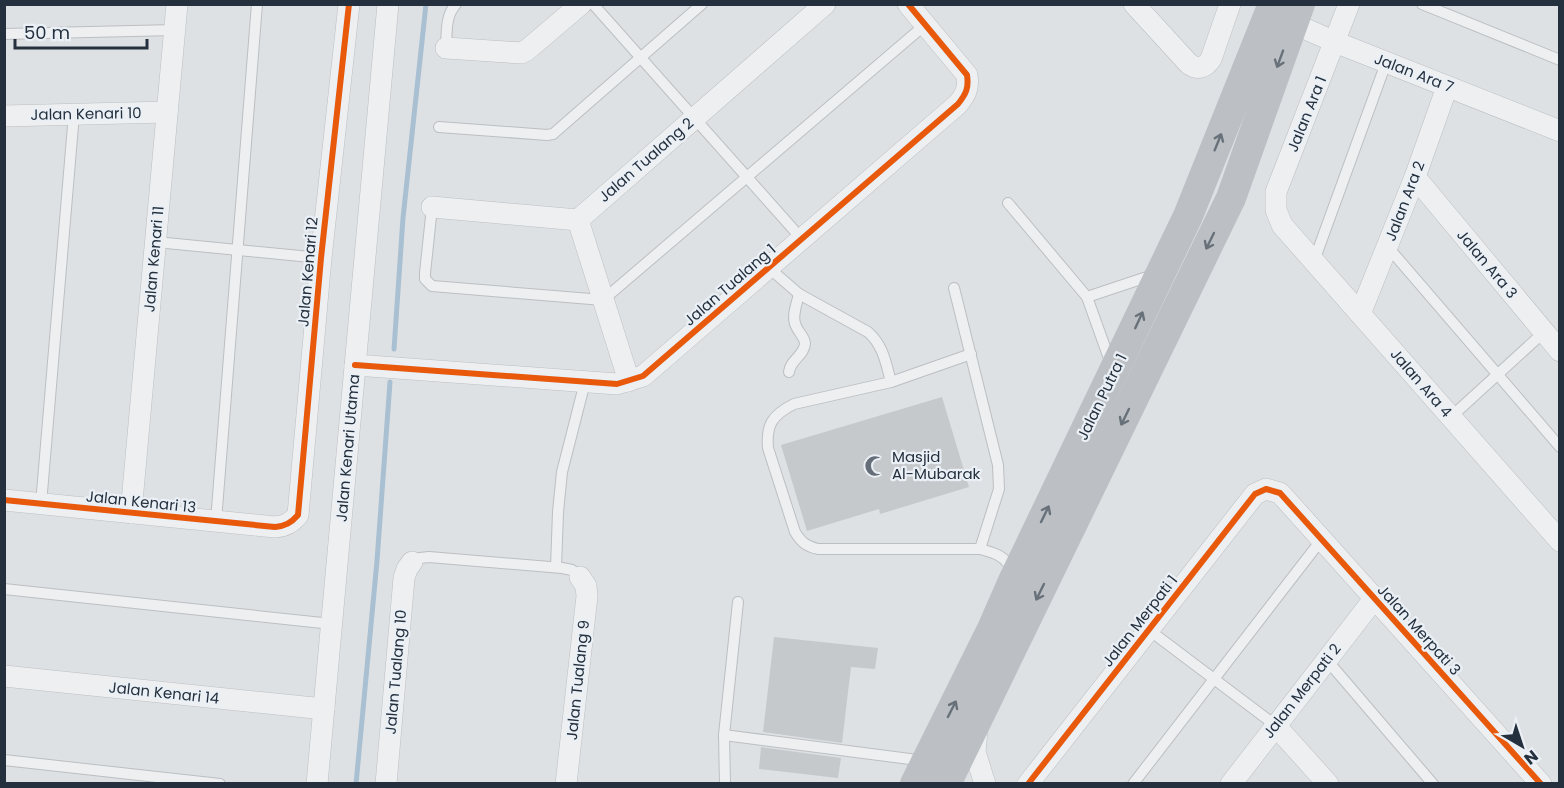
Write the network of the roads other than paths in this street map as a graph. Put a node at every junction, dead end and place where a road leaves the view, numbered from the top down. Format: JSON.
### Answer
{"nodes":[{"id":1,"x":177,"y":4,"type":"edge"},
{"id":2,"x":257,"y":4,"type":"edge"},
{"id":3,"x":349,"y":4,"type":"edge"},
{"id":4,"x":388,"y":4,"type":"edge"},
{"id":5,"x":456,"y":4,"type":"edge"},
{"id":6,"x":581,"y":4,"type":"edge"},
{"id":7,"x":593,"y":4,"type":"edge"},
{"id":8,"x":702,"y":4,"type":"edge"},
{"id":9,"x":825,"y":4,"type":"edge"},
{"id":10,"x":908,"y":4,"type":"edge"},
{"id":11,"x":1230,"y":4,"type":"edge"},
{"id":12,"x":1349,"y":4,"type":"edge"},
{"id":13,"x":1422,"y":4,"type":"edge"},
{"id":14,"x":1144,"y":9,"type":"edge"},
{"id":15,"x":1284,"y":11,"type":"edge"},
{"id":16,"x":926,"y":24,"type":"junction"},
{"id":17,"x":175,"y":30,"type":"junction"},
{"id":18,"x":4,"y":34,"type":"edge"},
{"id":19,"x":1335,"y":42,"type":"junction"},
{"id":20,"x":446,"y":48,"type":"joint"},
{"id":21,"x":641,"y":58,"type":"junction"},
{"id":22,"x":1560,"y":60,"type":"edge"},
{"id":23,"x":1386,"y":63,"type":"junction"},
{"id":24,"x":1448,"y":87,"type":"junction"},
{"id":25,"x":167,"y":112,"type":"junction"},
{"id":26,"x":74,"y":114,"type":"junction"},
{"id":27,"x":4,"y":116,"type":"edge"},
{"id":28,"x":695,"y":118,"type":"junction"},
{"id":29,"x":1558,"y":126,"type":"edge"},
{"id":30,"x":439,"y":127,"type":"dead end"},
{"id":31,"x":747,"y":177,"type":"junction"},
{"id":32,"x":1415,"y":177,"type":"junction"},
{"id":33,"x":1008,"y":203,"type":"dead end"},
{"id":34,"x":432,"y":207,"type":"joint"},
{"id":35,"x":578,"y":220,"type":"junction"},
{"id":36,"x":1282,"y":225,"type":"joint"},
{"id":37,"x":801,"y":238,"type":"junction"},
{"id":38,"x":156,"y":242,"type":"junction"},
{"id":39,"x":1387,"y":246,"type":"junction"},
{"id":40,"x":238,"y":250,"type":"junction"},
{"id":41,"x":321,"y":258,"type":"junction"},
{"id":42,"x":1314,"y":261,"type":"junction"},
{"id":43,"x":769,"y":268,"type":"junction"},
{"id":44,"x":1161,"y":272,"type":"junction"},
{"id":45,"x":954,"y":288,"type":"dead end"},
{"id":46,"x":799,"y":294,"type":"junction"},
{"id":47,"x":1087,"y":297,"type":"junction"},
{"id":48,"x":603,"y":300,"type":"junction"},
{"id":49,"x":1360,"y":314,"type":"junction"},
{"id":50,"x":1544,"y":332,"type":"junction"},
{"id":51,"x":1560,"y":351,"type":"edge"},
{"id":52,"x":972,"y":354,"type":"junction"},
{"id":53,"x":355,"y":364,"type":"junction"},
{"id":54,"x":789,"y":372,"type":"dead end"},
{"id":55,"x":1114,"y":372,"type":"junction"},
{"id":56,"x":1497,"y":375,"type":"junction"},
{"id":57,"x":629,"y":381,"type":"junction"},
{"id":58,"x":585,"y":382,"type":"junction"},
{"id":59,"x":891,"y":382,"type":"junction"},
{"id":60,"x":1450,"y":417,"type":"junction"},
{"id":61,"x":1560,"y":447,"type":"edge"},
{"id":62,"x":1280,"y":493,"type":"joint"},
{"id":63,"x":4,"y":500,"type":"edge"},
{"id":64,"x":41,"y":504,"type":"junction"},
{"id":65,"x":131,"y":513,"type":"junction"},
{"id":66,"x":216,"y":521,"type":"junction"},
{"id":67,"x":275,"y":528,"type":"joint"},
{"id":68,"x":1322,"y":539,"type":"junction"},
{"id":69,"x":1560,"y":541,"type":"edge"},
{"id":70,"x":980,"y":549,"type":"junction"},
{"id":71,"x":412,"y":562,"type":"joint"},
{"id":72,"x":556,"y":567,"type":"junction"},
{"id":73,"x":580,"y":577,"type":"joint"},
{"id":74,"x":1013,"y":581,"type":"junction"},
{"id":75,"x":4,"y":589,"type":"edge"},
{"id":76,"x":1374,"y":598,"type":"junction"},
{"id":77,"x":738,"y":602,"type":"dead end"},
{"id":78,"x":332,"y":624,"type":"junction"},
{"id":79,"x":1149,"y":630,"type":"junction"},
{"id":80,"x":1326,"y":659,"type":"junction"},
{"id":81,"x":4,"y":676,"type":"edge"},
{"id":82,"x":1214,"y":679,"type":"junction"},
{"id":83,"x":324,"y":709,"type":"junction"},
{"id":84,"x":979,"y":717,"type":"junction"},
{"id":85,"x":1275,"y":725,"type":"junction"},
{"id":86,"x":724,"y":735,"type":"junction"},
{"id":87,"x":4,"y":760,"type":"edge"},
{"id":88,"x":935,"y":774,"type":"edge"},
{"id":89,"x":1535,"y":781,"type":"edge"},
{"id":90,"x":220,"y":783,"type":"edge"},
{"id":91,"x":317,"y":783,"type":"edge"},
{"id":92,"x":386,"y":783,"type":"edge"},
{"id":93,"x":566,"y":783,"type":"edge"},
{"id":94,"x":725,"y":783,"type":"edge"},
{"id":95,"x":985,"y":783,"type":"edge"},
{"id":96,"x":1028,"y":783,"type":"edge"},
{"id":97,"x":1133,"y":783,"type":"edge"},
{"id":98,"x":1231,"y":783,"type":"edge"},
{"id":99,"x":1328,"y":783,"type":"edge"},
{"id":100,"x":1433,"y":783,"type":"edge"}],
"edges":[{"from":1,"to":17,"type":"street","name":"Jalan Kenari 11"},
{"from":2,"to":40,"type":"lane"},
{"from":3,"to":41,"type":"street","name":"Jalan Kenari 12"},
{"from":4,"to":53,"type":"street","name":"Jalan Kenari Utama"},
{"from":5,"to":20,"type":"lane"},
{"from":6,"to":20,"type":"street"},
{"from":7,"to":21,"type":"lane"},
{"from":8,"to":21,"type":"lane"},
{"from":9,"to":28,"type":"street","name":"Jalan Tualang 2"},
{"from":10,"to":16,"type":"street","name":"Jalan Tualang 1"},
{"from":11,"to":14,"type":"street"},
{"from":12,"to":19,"type":"street","name":"Jalan Ara 1"},
{"from":13,"to":22,"type":"lane"},
{"from":15,"to":19,"type":"street","name":"Jalan Ara 7"},
{"from":44,"to":15,"type":"main road","name":"Jalan Putra 1","one_way":true},
{"from":15,"to":84,"type":"main road","name":"Jalan Putra 1","one_way":true},
{"from":16,"to":31,"type":"lane"},
{"from":16,"to":37,"type":"street","name":"Jalan Tualang 1"},
{"from":17,"to":18,"type":"lane"},
{"from":17,"to":25,"type":"street","name":"Jalan Kenari 11"},
{"from":19,"to":23,"type":"street","name":"Jalan Ara 7"},
{"from":19,"to":36,"type":"street","name":"Jalan Ara 1"},
{"from":21,"to":28,"type":"lane"},
{"from":21,"to":30,"type":"lane"},
{"from":23,"to":24,"type":"street","name":"Jalan Ara 7"},
{"from":23,"to":42,"type":"lane"},
{"from":24,"to":29,"type":"street","name":"Jalan Ara 7"},
{"from":24,"to":32,"type":"street","name":"Jalan Ara 2"},
{"from":25,"to":26,"type":"street","name":"Jalan Kenari 10"},
{"from":25,"to":38,"type":"street","name":"Jalan Kenari 11"},
{"from":26,"to":27,"type":"street","name":"Jalan Kenari 10"},
{"from":26,"to":64,"type":"lane"},
{"from":28,"to":31,"type":"lane"},
{"from":28,"to":35,"type":"street","name":"Jalan Tualang 2"},
{"from":31,"to":37,"type":"lane"},
{"from":31,"to":48,"type":"lane"},
{"from":32,"to":39,"type":"street","name":"Jalan Ara 2"},
{"from":32,"to":50,"type":"street","name":"Jalan Ara 3"},
{"from":33,"to":47,"type":"lane"},
{"from":34,"to":35,"type":"street"},
{"from":34,"to":48,"type":"lane"},
{"from":35,"to":48,"type":"street"},
{"from":36,"to":42,"type":"street","name":"Jalan Ara 4"},
{"from":37,"to":43,"type":"street","name":"Jalan Tualang 1"},
{"from":38,"to":40,"type":"lane"},
{"from":38,"to":65,"type":"street","name":"Jalan Kenari 11"},
{"from":39,"to":49,"type":"street","name":"Jalan Ara 2"},
{"from":39,"to":56,"type":"lane"},
{"from":40,"to":41,"type":"lane"},
{"from":40,"to":66,"type":"lane"},
{"from":41,"to":67,"type":"street","name":"Jalan Kenari 12"},
{"from":42,"to":49,"type":"street","name":"Jalan Ara 4"},
{"from":43,"to":46,"type":"lane"},
{"from":43,"to":57,"type":"street","name":"Jalan Tualang 1"},
{"from":44,"to":47,"type":"lane"},
{"from":55,"to":44,"type":"main road","name":"Jalan Putra 1","one_way":true},
{"from":45,"to":52,"type":"lane"},
{"from":46,"to":54,"type":"lane"},
{"from":46,"to":59,"type":"lane"},
{"from":47,"to":55,"type":"lane"},
{"from":48,"to":57,"type":"street"},
{"from":49,"to":60,"type":"street","name":"Jalan Ara 4"},
{"from":50,"to":51,"type":"street","name":"Jalan Ara 3"},
{"from":50,"to":56,"type":"lane"},
{"from":52,"to":59,"type":"lane"},
{"from":52,"to":70,"type":"lane"},
{"from":53,"to":58,"type":"street","name":"Jalan Tualang 1"},
{"from":53,"to":78,"type":"street","name":"Jalan Kenari Utama"},
{"from":74,"to":55,"type":"main road","name":"Jalan Putra 1","one_way":true},
{"from":56,"to":60,"type":"lane"},
{"from":56,"to":61,"type":"lane"},
{"from":57,"to":58,"type":"street","name":"Jalan Tualang 1"},
{"from":58,"to":72,"type":"lane"},
{"from":59,"to":70,"type":"lane"},
{"from":60,"to":69,"type":"street","name":"Jalan Ara 4"},
{"from":62,"to":68,"type":"street","name":"Jalan Merpati 3"},
{"from":62,"to":79,"type":"street","name":"Jalan Merpati 1"},
{"from":63,"to":64,"type":"street","name":"Jalan Kenari 13"},
{"from":64,"to":65,"type":"street","name":"Jalan Kenari 13"},
{"from":65,"to":66,"type":"street","name":"Jalan Kenari 13"},
{"from":66,"to":67,"type":"street","name":"Jalan Kenari 13"},
{"from":68,"to":76,"type":"street","name":"Jalan Merpati 3"},
{"from":68,"to":82,"type":"lane"},
{"from":70,"to":74,"type":"lane"},
{"from":71,"to":72,"type":"lane"},
{"from":71,"to":92,"type":"street","name":"Jalan Tualang 10"},
{"from":72,"to":73,"type":"lane"},
{"from":73,"to":93,"type":"street","name":"Jalan Tualang 9"},
{"from":88,"to":74,"type":"main road","name":"Jalan Putra 1","one_way":true},
{"from":75,"to":78,"type":"lane"},
{"from":76,"to":80,"type":"street","name":"Jalan Merpati 2"},
{"from":76,"to":89,"type":"street","name":"Jalan Merpati 3"},
{"from":77,"to":86,"type":"lane"},
{"from":78,"to":83,"type":"street","name":"Jalan Kenari Utama"},
{"from":79,"to":82,"type":"lane"},
{"from":79,"to":96,"type":"street","name":"Jalan Merpati 1"},
{"from":80,"to":85,"type":"street","name":"Jalan Merpati 2"},
{"from":80,"to":100,"type":"lane"},
{"from":81,"to":83,"type":"street","name":"Jalan Kenari 14"},
{"from":82,"to":85,"type":"lane"},
{"from":82,"to":97,"type":"lane"},
{"from":83,"to":91,"type":"street","name":"Jalan Kenari Utama"},
{"from":84,"to":88,"type":"main road","name":"Jalan Putra 1"},
{"from":84,"to":95,"type":"street"},
{"from":85,"to":98,"type":"street","name":"Jalan Merpati 2"},
{"from":85,"to":99,"type":"street"},
{"from":86,"to":88,"type":"lane"},
{"from":86,"to":94,"type":"lane"},
{"from":87,"to":90,"type":"lane"}]}
